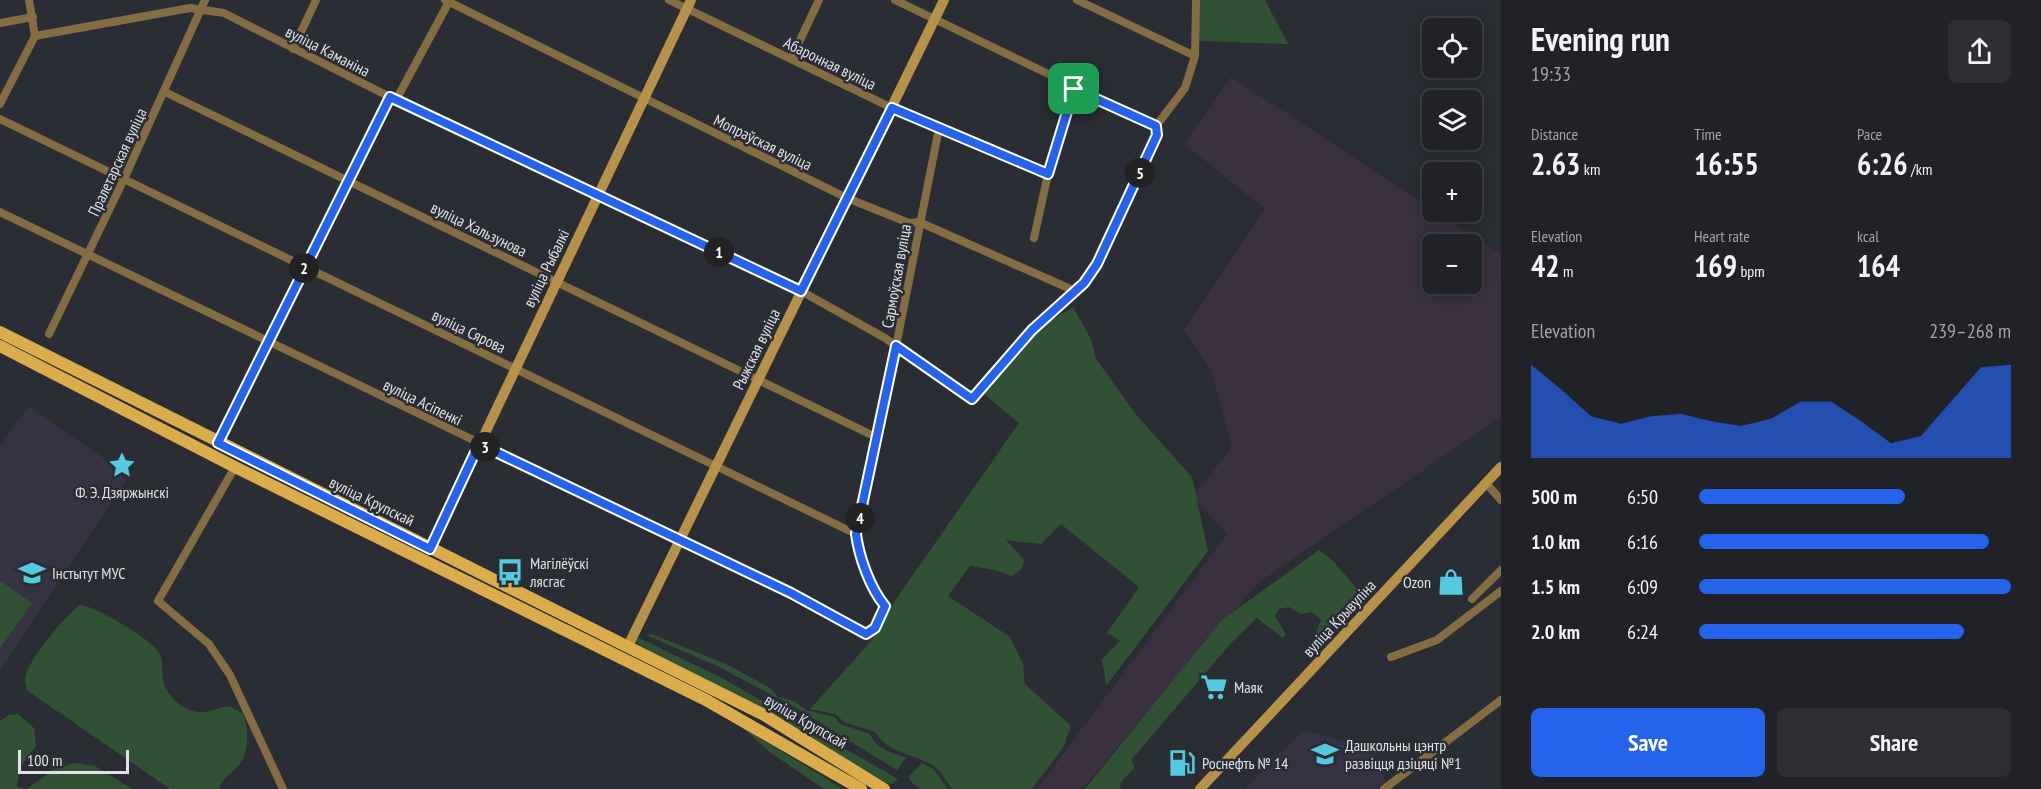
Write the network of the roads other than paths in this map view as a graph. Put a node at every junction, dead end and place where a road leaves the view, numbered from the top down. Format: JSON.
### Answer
{"nodes":[{"id":1,"x":29,"y":0,"type":"edge"},
{"id":2,"x":205,"y":0,"type":"edge"},
{"id":3,"x":316,"y":0,"type":"edge"},
{"id":4,"x":669,"y":0,"type":"edge"},
{"id":5,"x":819,"y":0,"type":"edge"},
{"id":6,"x":895,"y":0,"type":"edge"},
{"id":7,"x":944,"y":0,"type":"edge"},
{"id":8,"x":1077,"y":0,"type":"edge"},
{"id":9,"x":1196,"y":0,"type":"edge"},
{"id":10,"x":448,"y":1,"type":"edge"},
{"id":11,"x":689,"y":4,"type":"edge"},
{"id":12,"x":202,"y":11,"type":"junction"},
{"id":13,"x":33,"y":17,"type":"junction"},
{"id":14,"x":935,"y":19,"type":"junction"},
{"id":15,"x":0,"y":22,"type":"edge"},
{"id":16,"x":35,"y":36,"type":"junction"},
{"id":17,"x":293,"y":49,"type":"junction"},
{"id":18,"x":1195,"y":56,"type":"junction"},
{"id":19,"x":791,"y":59,"type":"junction"},
{"id":20,"x":1074,"y":89,"type":"junction"},
{"id":21,"x":165,"y":92,"type":"junction"},
{"id":22,"x":644,"y":97,"type":"junction"},
{"id":23,"x":393,"y":98,"type":"junction"},
{"id":24,"x":0,"y":104,"type":"edge"},
{"id":25,"x":892,"y":108,"type":"junction"},
{"id":26,"x":0,"y":119,"type":"edge"},
{"id":27,"x":1156,"y":126,"type":"junction"},
{"id":28,"x":939,"y":128,"type":"junction"},
{"id":29,"x":1048,"y":174,"type":"junction"},
{"id":30,"x":124,"y":179,"type":"junction"},
{"id":31,"x":348,"y":180,"type":"junction"},
{"id":32,"x":598,"y":195,"type":"junction"},
{"id":33,"x":847,"y":198,"type":"junction"},
{"id":34,"x":0,"y":212,"type":"edge"},
{"id":35,"x":919,"y":222,"type":"junction"},
{"id":36,"x":1034,"y":238,"type":"dead end"},
{"id":37,"x":88,"y":255,"type":"junction"},
{"id":38,"x":305,"y":267,"type":"junction"},
{"id":39,"x":556,"y":282,"type":"junction"},
{"id":40,"x":801,"y":291,"type":"junction"},
{"id":41,"x":1075,"y":291,"type":"junction"},
{"id":42,"x":0,"y":332,"type":"edge"},
{"id":43,"x":49,"y":333,"type":"dead end"},
{"id":44,"x":269,"y":341,"type":"junction"},
{"id":45,"x":0,"y":346,"type":"edge"},
{"id":46,"x":896,"y":346,"type":"junction"},
{"id":47,"x":515,"y":369,"type":"junction"},
{"id":48,"x":758,"y":380,"type":"junction"},
{"id":49,"x":878,"y":438,"type":"junction"},
{"id":50,"x":218,"y":443,"type":"junction"},
{"id":51,"x":479,"y":444,"type":"junction"},
{"id":52,"x":716,"y":466,"type":"junction"},
{"id":53,"x":235,"y":467,"type":"junction"},
{"id":54,"x":1501,"y":467,"type":"edge"},
{"id":55,"x":1486,"y":483,"type":"junction"},
{"id":56,"x":1501,"y":500,"type":"edge"},
{"id":57,"x":856,"y":534,"type":"junction"},
{"id":58,"x":679,"y":540,"type":"junction"},
{"id":59,"x":430,"y":549,"type":"junction"},
{"id":60,"x":1501,"y":570,"type":"edge"},
{"id":61,"x":1501,"y":591,"type":"edge"},
{"id":62,"x":1472,"y":599,"type":"dead end"},
{"id":63,"x":627,"y":646,"type":"junction"},
{"id":64,"x":1391,"y":657,"type":"dead end"},
{"id":65,"x":1501,"y":700,"type":"edge"},
{"id":66,"x":283,"y":789,"type":"edge"},
{"id":67,"x":861,"y":789,"type":"edge"},
{"id":68,"x":884,"y":789,"type":"edge"},
{"id":69,"x":1200,"y":789,"type":"edge"},
{"id":70,"x":1384,"y":789,"type":"edge"}],
"edges":[{"from":1,"to":13,"type":"street"},
{"from":2,"to":12,"type":"street","name":"Пралетарская вуліца"},
{"from":3,"to":17,"type":"street"},
{"from":4,"to":11,"type":"street","name":"Абаронная вуліца"},
{"from":5,"to":19,"type":"street"},
{"from":6,"to":14,"type":"street"},
{"from":7,"to":14,"type":"street","name":"Рыжская вуліца"},
{"from":8,"to":18,"type":"street"},
{"from":9,"to":18,"type":"street"},
{"from":10,"to":22,"type":"street","name":"Мопраўская вуліца"},
{"from":10,"to":23,"type":"street"},
{"from":11,"to":19,"type":"street","name":"Абаронная вуліца"},
{"from":11,"to":22,"type":"street","name":"вуліца Рыбалкі"},
{"from":12,"to":16,"type":"street","name":"вуліца Каманіна"},
{"from":12,"to":17,"type":"street","name":"вуліца Каманіна"},
{"from":12,"to":21,"type":"street","name":"Пралетарская вуліца"},
{"from":13,"to":15,"type":"street"},
{"from":13,"to":16,"type":"street"},
{"from":14,"to":20,"type":"street"},
{"from":14,"to":25,"type":"street","name":"Рыжская вуліца"},
{"from":16,"to":24,"type":"street"},
{"from":17,"to":23,"type":"street","name":"вуліца Каманіна"},
{"from":18,"to":27,"type":"street"},
{"from":19,"to":25,"type":"street","name":"Абаронная вуліца"},
{"from":20,"to":27,"type":"street"},
{"from":20,"to":29,"type":"street"},
{"from":21,"to":30,"type":"street","name":"Пралетарская вуліца"},
{"from":21,"to":31,"type":"street","name":"вуліца Хальзунова"},
{"from":22,"to":32,"type":"street","name":"вуліца Рыбалкі"},
{"from":22,"to":33,"type":"street","name":"Мопраўская вуліца"},
{"from":23,"to":31,"type":"street"},
{"from":23,"to":32,"type":"street","name":"вуліца Каманіна"},
{"from":25,"to":28,"type":"street","name":"Абаронная вуліца"},
{"from":25,"to":33,"type":"street","name":"Рыжская вуліца"},
{"from":26,"to":30,"type":"street","name":"вуліца Сярова"},
{"from":27,"to":41,"type":"street"},
{"from":28,"to":29,"type":"street","name":"Абаронная вуліца"},
{"from":28,"to":35,"type":"street","name":"Сармоўская вуліца"},
{"from":29,"to":36,"type":"street"},
{"from":30,"to":37,"type":"street","name":"Пралетарская вуліца"},
{"from":30,"to":38,"type":"street","name":"вуліца Сярова"},
{"from":31,"to":38,"type":"street"},
{"from":31,"to":39,"type":"street","name":"вуліца Хальзунова"},
{"from":32,"to":39,"type":"street","name":"вуліца Рыбалкі"},
{"from":32,"to":40,"type":"street","name":"вуліца Каманіна"},
{"from":33,"to":35,"type":"street","name":"Мопраўская вуліца"},
{"from":33,"to":40,"type":"street","name":"Рыжская вуліца"},
{"from":34,"to":37,"type":"street","name":"вуліца Асіпенкі"},
{"from":35,"to":41,"type":"street","name":"Мопраўская вуліца"},
{"from":35,"to":46,"type":"street","name":"Сармоўская вуліца"},
{"from":37,"to":43,"type":"street","name":"Пралетарская вуліца"},
{"from":37,"to":44,"type":"street","name":"вуліца Асіпенкі"},
{"from":38,"to":44,"type":"street"},
{"from":38,"to":47,"type":"street","name":"вуліца Сярова"},
{"from":39,"to":47,"type":"street","name":"вуліца Рыбалкі"},
{"from":39,"to":48,"type":"street","name":"вуліца Хальзунова"},
{"from":40,"to":46,"type":"street","name":"вуліца Каманіна"},
{"from":40,"to":48,"type":"street","name":"Рыжская вуліца"},
{"from":41,"to":46,"type":"street","name":"вуліца Каманіна"},
{"from":42,"to":50,"type":"main road","name":"вуліца Крупскай"},
{"from":44,"to":50,"type":"street"},
{"from":44,"to":51,"type":"street","name":"вуліца Асіпенкі"},
{"from":45,"to":53,"type":"main road","name":"вуліца Крупскай"},
{"from":46,"to":49,"type":"street","name":"Сармоўская вуліца"},
{"from":47,"to":51,"type":"street","name":"вуліца Рыбалкі"},
{"from":47,"to":52,"type":"street","name":"вуліца Сярова"},
{"from":48,"to":49,"type":"street","name":"вуліца Хальзунова"},
{"from":48,"to":52,"type":"street","name":"Рыжская вуліца"},
{"from":49,"to":57,"type":"street","name":"Сармоўская вуліца"},
{"from":50,"to":59,"type":"main road","name":"вуліца Крупскай"},
{"from":51,"to":58,"type":"street","name":"вуліца Асіпенкі"},
{"from":51,"to":59,"type":"street","name":"вуліца Рыбалкі"},
{"from":52,"to":57,"type":"street","name":"вуліца Сярова"},
{"from":52,"to":58,"type":"street","name":"Рыжская вуліца"},
{"from":53,"to":66,"type":"street"},
{"from":53,"to":67,"type":"main road","name":"вуліца Крупскай"},
{"from":54,"to":55,"type":"street","name":"вуліца Крывуліна"},
{"from":55,"to":56,"type":"street"},
{"from":55,"to":69,"type":"street","name":"вуліца Крывуліна"},
{"from":57,"to":58,"type":"street","name":"вуліца Асіпенкі"},
{"from":58,"to":63,"type":"street","name":"Рыжская вуліца"},
{"from":59,"to":63,"type":"main road","name":"вуліца Крупскай"},
{"from":60,"to":62,"type":"street"},
{"from":61,"to":64,"type":"street"},
{"from":63,"to":68,"type":"main road","name":"вуліца Крупскай"},
{"from":65,"to":70,"type":"street"}]}
